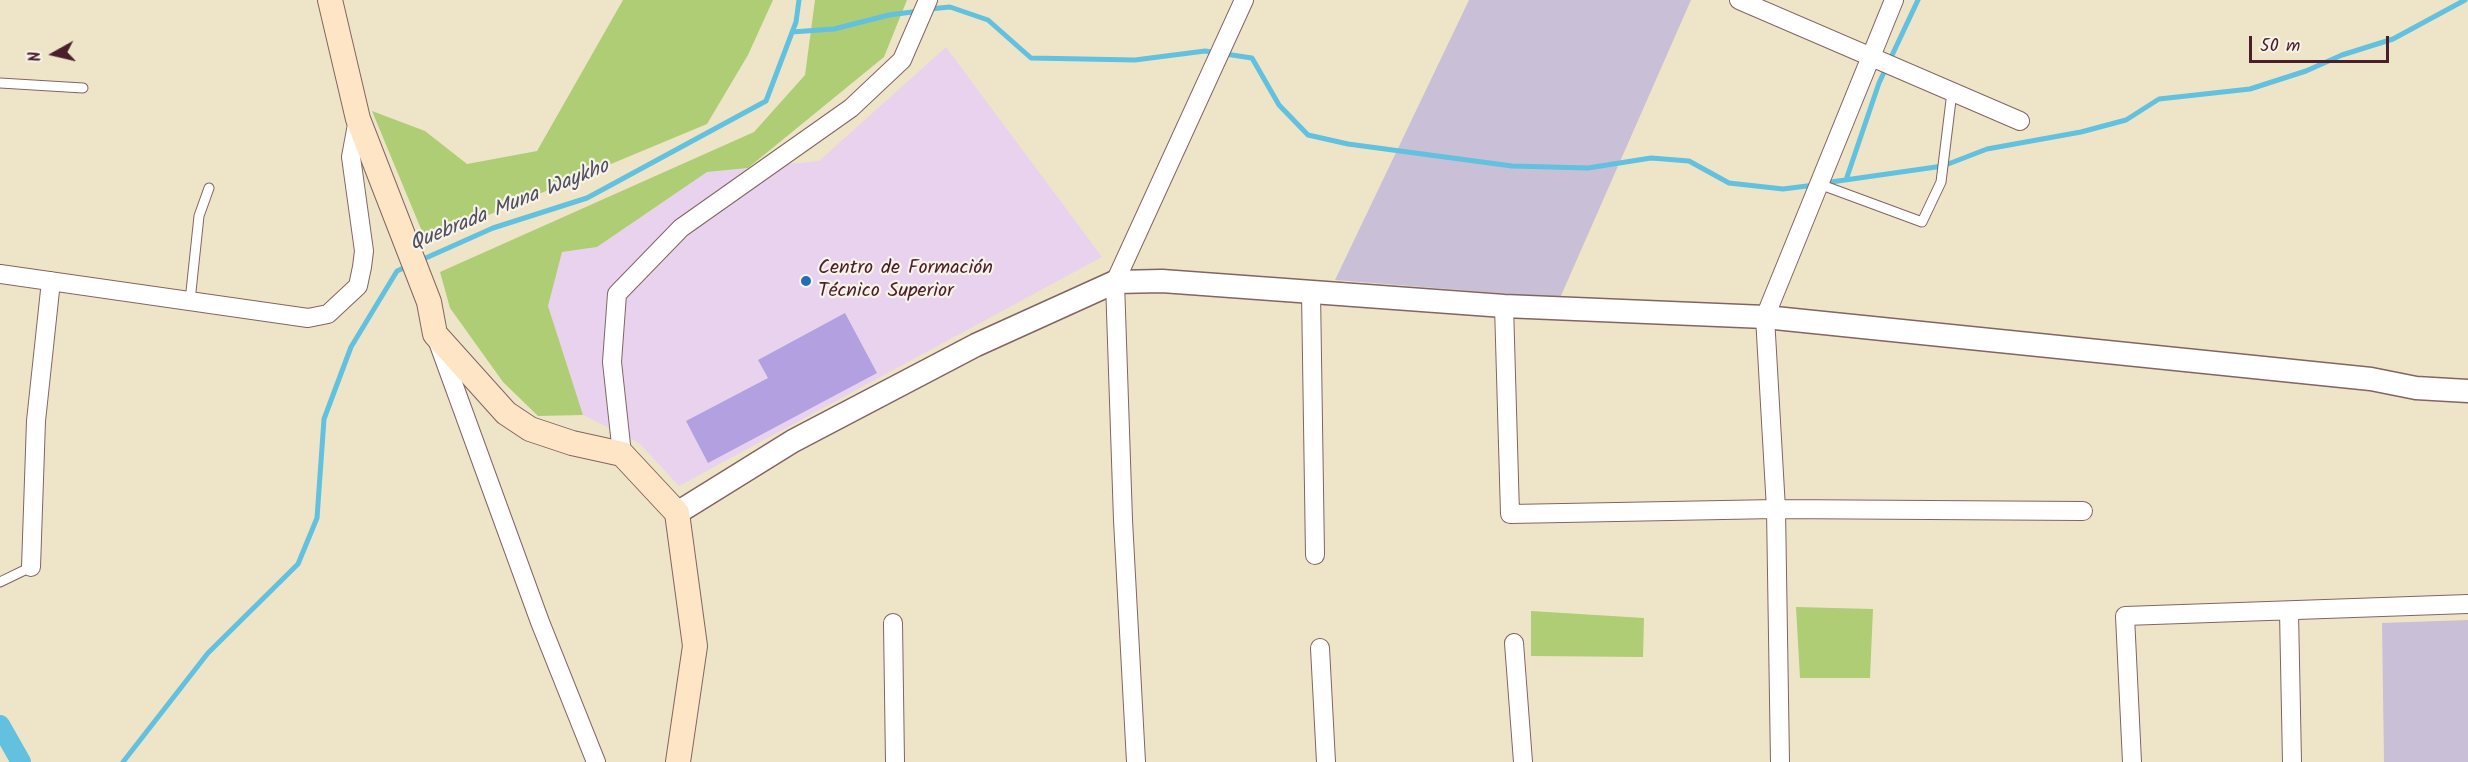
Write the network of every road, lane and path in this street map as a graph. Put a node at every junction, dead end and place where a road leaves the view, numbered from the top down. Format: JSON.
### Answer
{"nodes":[{"id":1,"x":330,"y":0,"type":"edge"},
{"id":2,"x":928,"y":0,"type":"edge"},
{"id":3,"x":1244,"y":0,"type":"edge"},
{"id":4,"x":1739,"y":0,"type":"edge"},
{"id":5,"x":1894,"y":0,"type":"edge"},
{"id":6,"x":1870,"y":56,"type":"junction"},
{"id":7,"x":0,"y":82,"type":"edge"},
{"id":8,"x":83,"y":88,"type":"dead end"},
{"id":9,"x":1952,"y":92,"type":"junction"},
{"id":10,"x":358,"y":119,"type":"junction"},
{"id":11,"x":2020,"y":121,"type":"dead end"},
{"id":12,"x":1819,"y":184,"type":"junction"},
{"id":13,"x":209,"y":188,"type":"dead end"},
{"id":14,"x":0,"y":274,"type":"edge"},
{"id":15,"x":51,"y":281,"type":"junction"},
{"id":16,"x":1115,"y":282,"type":"junction"},
{"id":17,"x":1311,"y":292,"type":"junction"},
{"id":18,"x":190,"y":301,"type":"junction"},
{"id":19,"x":1504,"y":306,"type":"junction"},
{"id":20,"x":1765,"y":317,"type":"junction"},
{"id":21,"x":435,"y":334,"type":"junction"},
{"id":22,"x":2468,"y":391,"type":"edge"},
{"id":23,"x":622,"y":454,"type":"junction"},
{"id":24,"x":1776,"y":509,"type":"junction"},
{"id":25,"x":2083,"y":511,"type":"dead end"},
{"id":26,"x":677,"y":513,"type":"junction"},
{"id":27,"x":1315,"y":555,"type":"dead end"},
{"id":28,"x":31,"y":567,"type":"joint"},
{"id":29,"x":0,"y":582,"type":"edge"},
{"id":30,"x":2468,"y":604,"type":"edge"},
{"id":31,"x":2289,"y":612,"type":"junction"},
{"id":32,"x":893,"y":624,"type":"dead end"},
{"id":33,"x":1514,"y":644,"type":"dead end"},
{"id":34,"x":1320,"y":648,"type":"dead end"},
{"id":35,"x":596,"y":762,"type":"edge"},
{"id":36,"x":678,"y":762,"type":"edge"},
{"id":37,"x":895,"y":762,"type":"edge"},
{"id":38,"x":1136,"y":762,"type":"edge"},
{"id":39,"x":1326,"y":762,"type":"edge"},
{"id":40,"x":1523,"y":762,"type":"edge"},
{"id":41,"x":1780,"y":762,"type":"edge"},
{"id":42,"x":2132,"y":762,"type":"edge"},
{"id":43,"x":2292,"y":762,"type":"edge"}],
"edges":[{"from":1,"to":10,"type":"main road"},
{"from":2,"to":23,"type":"street"},
{"from":3,"to":16,"type":"street"},
{"from":4,"to":6,"type":"street"},
{"from":5,"to":6,"type":"street"},
{"from":6,"to":9,"type":"street"},
{"from":6,"to":12,"type":"street"},
{"from":7,"to":8,"type":"lane"},
{"from":9,"to":11,"type":"street"},
{"from":9,"to":12,"type":"lane"},
{"from":10,"to":18,"type":"street"},
{"from":10,"to":21,"type":"main road"},
{"from":12,"to":20,"type":"street"},
{"from":13,"to":18,"type":"lane"},
{"from":14,"to":15,"type":"street"},
{"from":15,"to":18,"type":"street"},
{"from":15,"to":28,"type":"street"},
{"from":16,"to":17,"type":"street"},
{"from":16,"to":26,"type":"street"},
{"from":16,"to":38,"type":"street"},
{"from":17,"to":19,"type":"street"},
{"from":17,"to":27,"type":"street"},
{"from":19,"to":20,"type":"street"},
{"from":19,"to":24,"type":"street"},
{"from":20,"to":22,"type":"street"},
{"from":20,"to":24,"type":"street"},
{"from":21,"to":23,"type":"main road"},
{"from":21,"to":35,"type":"street"},
{"from":23,"to":26,"type":"main road"},
{"from":24,"to":25,"type":"street"},
{"from":24,"to":41,"type":"street"},
{"from":26,"to":36,"type":"main road"},
{"from":28,"to":29,"type":"lane"},
{"from":30,"to":31,"type":"street"},
{"from":31,"to":42,"type":"street"},
{"from":31,"to":43,"type":"street"},
{"from":32,"to":37,"type":"street"},
{"from":33,"to":40,"type":"street"},
{"from":34,"to":39,"type":"street"}]}
